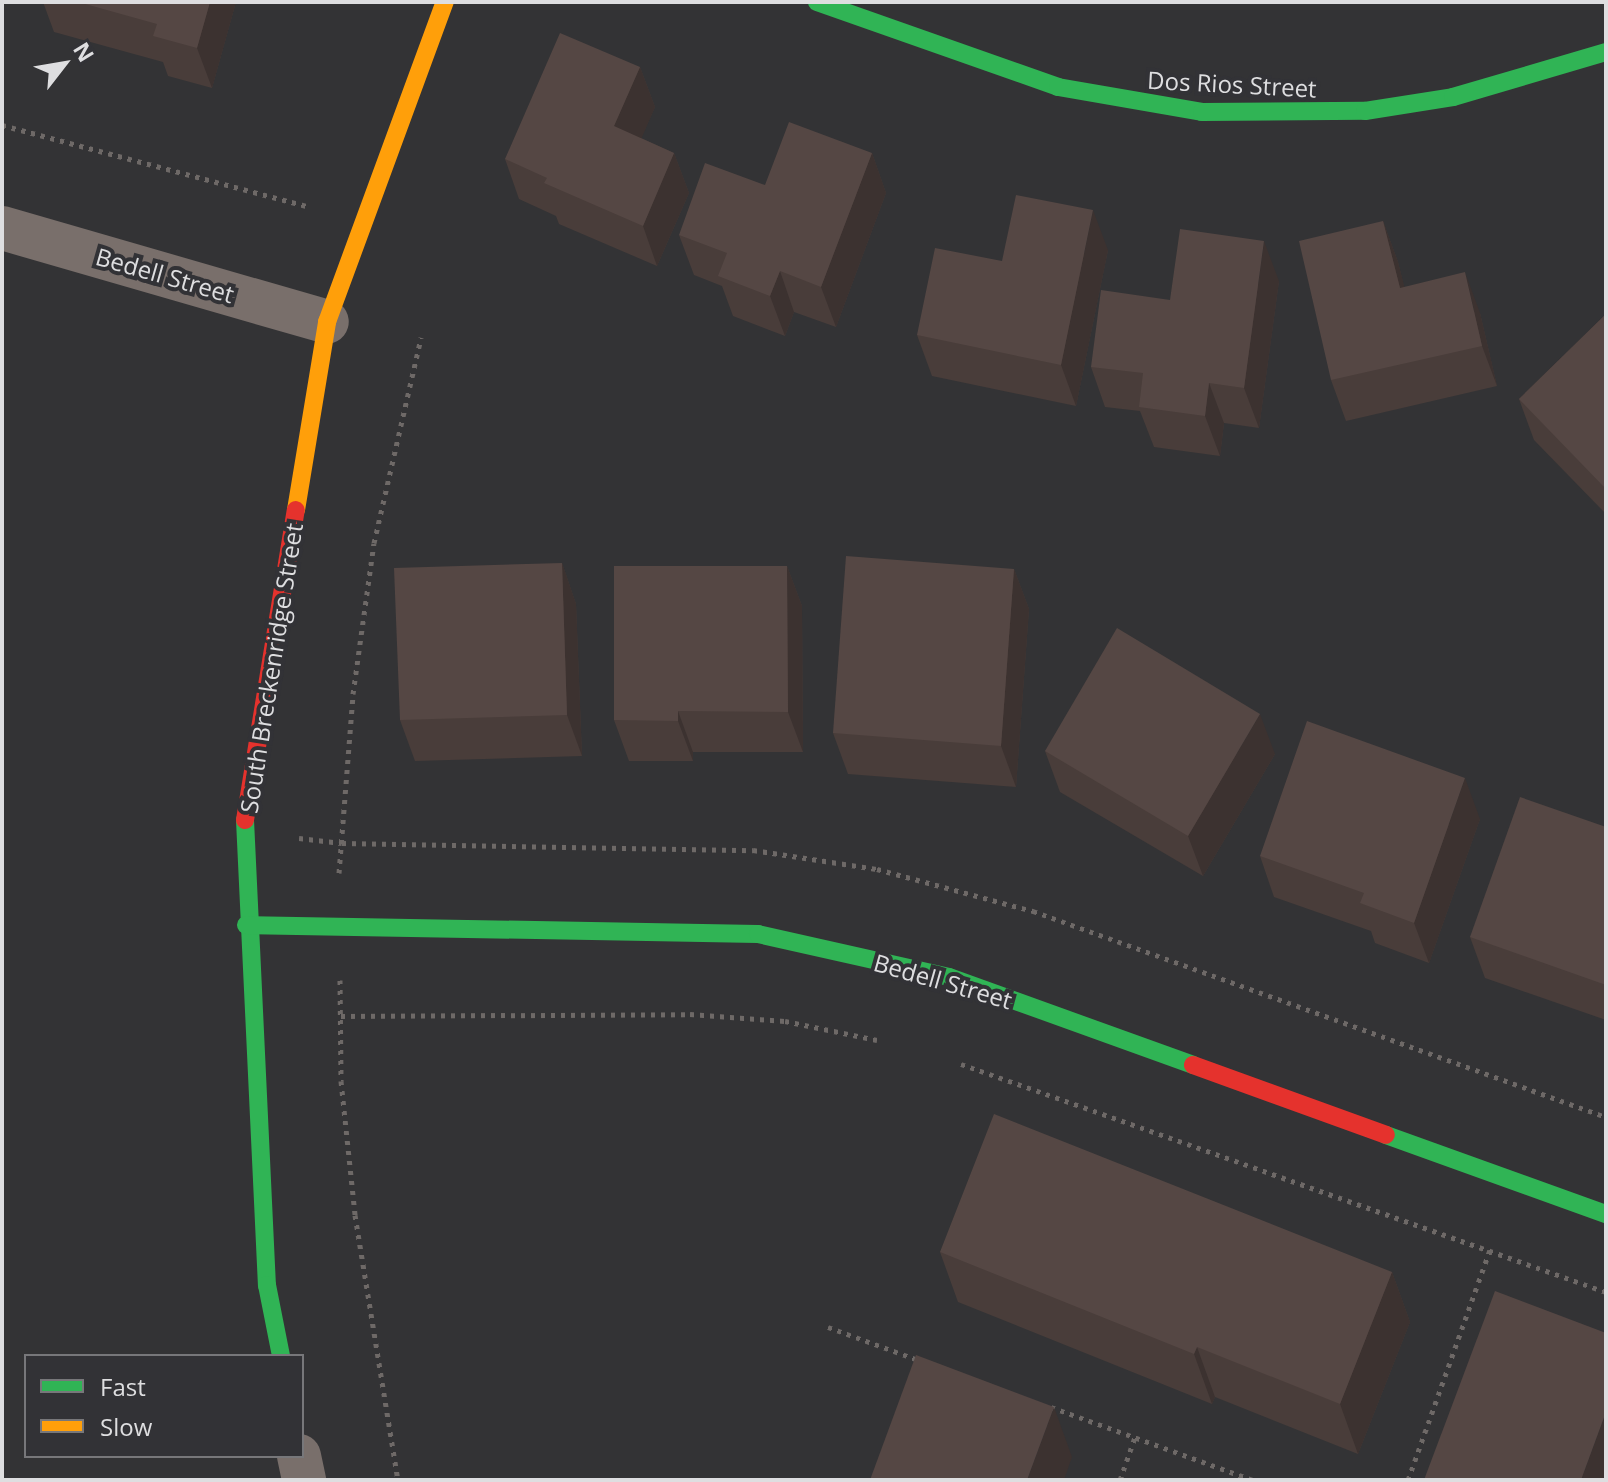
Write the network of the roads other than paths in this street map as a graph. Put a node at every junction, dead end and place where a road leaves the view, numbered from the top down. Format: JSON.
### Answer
{"nodes":[{"id":1,"x":445,"y":2,"type":"edge"},
{"id":2,"x":817,"y":2,"type":"edge"},
{"id":3,"x":1606,"y":52,"type":"edge"},
{"id":4,"x":2,"y":228,"type":"edge"},
{"id":5,"x":327,"y":322,"type":"junction"},
{"id":6,"x":246,"y":925,"type":"junction"},
{"id":7,"x":1606,"y":1214,"type":"edge"},
{"id":8,"x":281,"y":1354,"type":"edge"},
{"id":9,"x":299,"y":1458,"type":"edge"},
{"id":10,"x":304,"y":1480,"type":"edge"}],
"edges":[{"from":1,"to":5,"type":"street","name":"South Breckenridge Street"},
{"from":2,"to":3,"type":"street","name":"Dos Rios Street"},
{"from":4,"to":5,"type":"street","name":"Bedell Street"},
{"from":5,"to":6,"type":"street","name":"South Breckenridge Street"},
{"from":6,"to":7,"type":"street","name":"Bedell Street"},
{"from":6,"to":8,"type":"street","name":"South Breckenridge Street"},
{"from":9,"to":10,"type":"street"}]}
